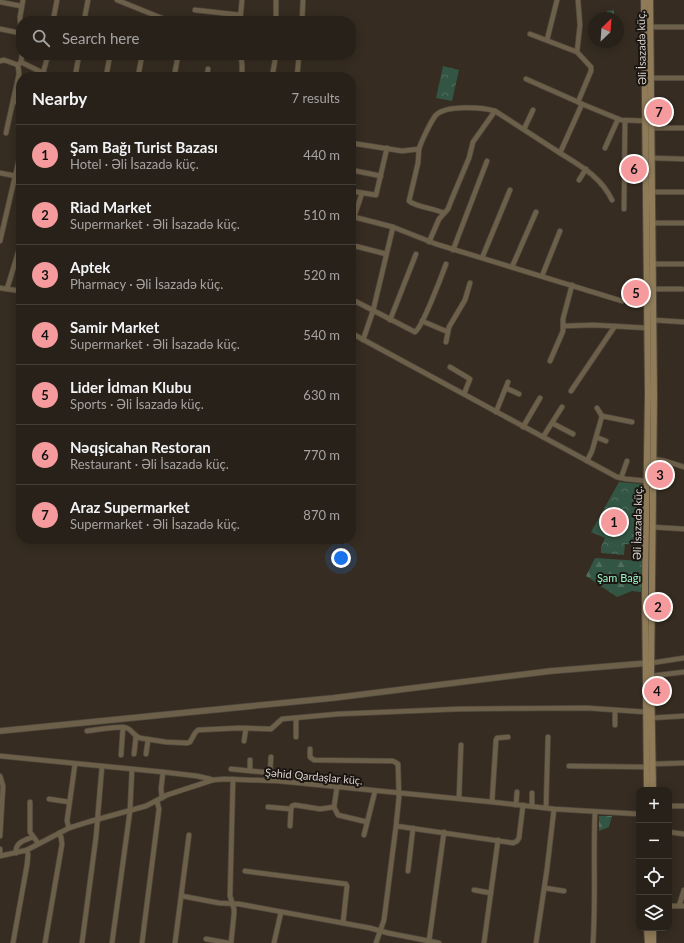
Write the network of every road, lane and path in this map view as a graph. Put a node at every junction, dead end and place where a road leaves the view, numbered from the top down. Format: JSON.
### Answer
{"nodes":[{"id":1,"x":23,"y":0,"type":"edge"},
{"id":2,"x":57,"y":0,"type":"edge"},
{"id":3,"x":88,"y":0,"type":"edge"},
{"id":4,"x":116,"y":0,"type":"edge"},
{"id":5,"x":242,"y":0,"type":"edge"},
{"id":6,"x":276,"y":0,"type":"edge"},
{"id":7,"x":303,"y":0,"type":"edge"},
{"id":8,"x":558,"y":0,"type":"edge"},
{"id":9,"x":578,"y":0,"type":"edge"},
{"id":10,"x":644,"y":0,"type":"edge"},
{"id":11,"x":650,"y":0,"type":"edge"},
{"id":12,"x":0,"y":2,"type":"edge"},
{"id":13,"x":22,"y":6,"type":"junction"},
{"id":14,"x":195,"y":10,"type":"dead end"},
{"id":15,"x":21,"y":16,"type":"edge"},
{"id":16,"x":54,"y":16,"type":"edge"},
{"id":17,"x":85,"y":16,"type":"edge"},
{"id":18,"x":156,"y":16,"type":"edge"},
{"id":19,"x":229,"y":16,"type":"edge"},
{"id":20,"x":240,"y":16,"type":"edge"},
{"id":21,"x":276,"y":16,"type":"edge"},
{"id":22,"x":302,"y":16,"type":"edge"},
{"id":23,"x":651,"y":26,"type":"junction"},
{"id":24,"x":684,"y":27,"type":"edge"},
{"id":25,"x":0,"y":29,"type":"edge"},
{"id":26,"x":16,"y":32,"type":"edge"},
{"id":27,"x":530,"y":34,"type":"dead end"},
{"id":28,"x":547,"y":40,"type":"junction"},
{"id":29,"x":577,"y":52,"type":"junction"},
{"id":30,"x":1,"y":59,"type":"edge"},
{"id":31,"x":21,"y":60,"type":"edge"},
{"id":32,"x":47,"y":60,"type":"edge"},
{"id":33,"x":78,"y":60,"type":"edge"},
{"id":34,"x":109,"y":60,"type":"edge"},
{"id":35,"x":141,"y":60,"type":"edge"},
{"id":36,"x":177,"y":60,"type":"edge"},
{"id":37,"x":242,"y":60,"type":"edge"},
{"id":38,"x":275,"y":60,"type":"edge"},
{"id":39,"x":299,"y":60,"type":"edge"},
{"id":40,"x":20,"y":64,"type":"junction"},
{"id":41,"x":19,"y":72,"type":"edge"},
{"id":42,"x":40,"y":72,"type":"edge"},
{"id":43,"x":43,"y":72,"type":"edge"},
{"id":44,"x":76,"y":72,"type":"edge"},
{"id":45,"x":107,"y":72,"type":"edge"},
{"id":46,"x":139,"y":72,"type":"edge"},
{"id":47,"x":175,"y":72,"type":"edge"},
{"id":48,"x":242,"y":72,"type":"edge"},
{"id":49,"x":273,"y":72,"type":"edge"},
{"id":50,"x":298,"y":72,"type":"edge"},
{"id":51,"x":651,"y":78,"type":"junction"},
{"id":52,"x":684,"y":78,"type":"edge"},
{"id":53,"x":526,"y":79,"type":"dead end"},
{"id":54,"x":16,"y":88,"type":"edge"},
{"id":55,"x":13,"y":101,"type":"junction"},
{"id":56,"x":16,"y":102,"type":"edge"},
{"id":57,"x":580,"y":103,"type":"junction"},
{"id":58,"x":533,"y":110,"type":"dead end"},
{"id":59,"x":495,"y":111,"type":"junction"},
{"id":60,"x":618,"y":119,"type":"junction"},
{"id":61,"x":625,"y":121,"type":"junction"},
{"id":62,"x":649,"y":121,"type":"junction"},
{"id":63,"x":649,"y":128,"type":"junction"},
{"id":64,"x":683,"y":128,"type":"edge"},
{"id":65,"x":524,"y":129,"type":"junction"},
{"id":66,"x":6,"y":133,"type":"dead end"},
{"id":67,"x":356,"y":144,"type":"edge"},
{"id":68,"x":387,"y":148,"type":"junction"},
{"id":69,"x":605,"y":148,"type":"dead end"},
{"id":70,"x":419,"y":149,"type":"junction"},
{"id":71,"x":560,"y":152,"type":"junction"},
{"id":72,"x":652,"y":158,"type":"junction"},
{"id":73,"x":684,"y":159,"type":"edge"},
{"id":74,"x":487,"y":161,"type":"dead end"},
{"id":75,"x":586,"y":169,"type":"junction"},
{"id":76,"x":356,"y":171,"type":"edge"},
{"id":77,"x":16,"y":172,"type":"edge"},
{"id":78,"x":0,"y":173,"type":"edge"},
{"id":79,"x":15,"y":176,"type":"junction"},
{"id":80,"x":381,"y":176,"type":"junction"},
{"id":81,"x":579,"y":180,"type":"dead end"},
{"id":82,"x":510,"y":190,"type":"dead end"},
{"id":83,"x":356,"y":192,"type":"edge"},
{"id":84,"x":652,"y":192,"type":"junction"},
{"id":85,"x":684,"y":192,"type":"edge"},
{"id":86,"x":362,"y":193,"type":"junction"},
{"id":87,"x":612,"y":200,"type":"dead end"},
{"id":88,"x":624,"y":209,"type":"dead end"},
{"id":89,"x":356,"y":211,"type":"edge"},
{"id":90,"x":536,"y":212,"type":"dead end"},
{"id":91,"x":444,"y":213,"type":"junction"},
{"id":92,"x":356,"y":218,"type":"edge"},
{"id":93,"x":652,"y":223,"type":"junction"},
{"id":94,"x":684,"y":223,"type":"edge"},
{"id":95,"x":393,"y":227,"type":"junction"},
{"id":96,"x":560,"y":231,"type":"dead end"},
{"id":97,"x":0,"y":241,"type":"edge"},
{"id":98,"x":429,"y":242,"type":"junction"},
{"id":99,"x":356,"y":246,"type":"edge"},
{"id":100,"x":453,"y":250,"type":"junction"},
{"id":101,"x":386,"y":254,"type":"junction"},
{"id":102,"x":416,"y":254,"type":"dead end"},
{"id":103,"x":482,"y":258,"type":"junction"},
{"id":104,"x":16,"y":259,"type":"edge"},
{"id":105,"x":446,"y":264,"type":"dead end"},
{"id":106,"x":653,"y":264,"type":"junction"},
{"id":107,"x":684,"y":264,"type":"edge"},
{"id":108,"x":512,"y":268,"type":"junction"},
{"id":109,"x":542,"y":276,"type":"junction"},
{"id":110,"x":470,"y":283,"type":"dead end"},
{"id":111,"x":572,"y":285,"type":"junction"},
{"id":112,"x":0,"y":288,"type":"edge"},
{"id":113,"x":7,"y":289,"type":"junction"},
{"id":114,"x":653,"y":289,"type":"junction"},
{"id":115,"x":682,"y":289,"type":"dead end"},
{"id":116,"x":16,"y":290,"type":"edge"},
{"id":117,"x":622,"y":300,"type":"dead end"},
{"id":118,"x":356,"y":302,"type":"edge"},
{"id":119,"x":373,"y":311,"type":"junction"},
{"id":120,"x":390,"y":320,"type":"junction"},
{"id":121,"x":650,"y":320,"type":"junction"},
{"id":122,"x":422,"y":321,"type":"junction"},
{"id":123,"x":684,"y":322,"type":"edge"},
{"id":124,"x":564,"y":326,"type":"junction"},
{"id":125,"x":614,"y":326,"type":"junction"},
{"id":126,"x":650,"y":328,"type":"junction"},
{"id":127,"x":448,"y":332,"type":"junction"},
{"id":128,"x":356,"y":336,"type":"edge"},
{"id":129,"x":363,"y":340,"type":"junction"},
{"id":130,"x":446,"y":342,"type":"dead end"},
{"id":131,"x":550,"y":361,"type":"dead end"},
{"id":132,"x":450,"y":367,"type":"dead end"},
{"id":133,"x":508,"y":382,"type":"dead end"},
{"id":134,"x":506,"y":388,"type":"junction"},
{"id":135,"x":571,"y":390,"type":"dead end"},
{"id":136,"x":464,"y":394,"type":"junction"},
{"id":137,"x":519,"y":394,"type":"dead end"},
{"id":138,"x":540,"y":398,"type":"dead end"},
{"id":139,"x":562,"y":407,"type":"dead end"},
{"id":140,"x":597,"y":408,"type":"dead end"},
{"id":141,"x":496,"y":412,"type":"junction"},
{"id":142,"x":602,"y":416,"type":"junction"},
{"id":143,"x":632,"y":422,"type":"dead end"},
{"id":144,"x":552,"y":423,"type":"junction"},
{"id":145,"x":523,"y":427,"type":"junction"},
{"id":146,"x":573,"y":434,"type":"dead end"},
{"id":147,"x":543,"y":437,"type":"junction"},
{"id":148,"x":596,"y":437,"type":"junction"},
{"id":149,"x":606,"y":441,"type":"dead end"},
{"id":150,"x":654,"y":459,"type":"junction"},
{"id":151,"x":587,"y":461,"type":"junction"},
{"id":152,"x":627,"y":461,"type":"dead end"},
{"id":153,"x":684,"y":467,"type":"edge"},
{"id":154,"x":620,"y":478,"type":"junction"},
{"id":155,"x":650,"y":481,"type":"junction"},
{"id":156,"x":652,"y":527,"type":"junction"},
{"id":157,"x":684,"y":528,"type":"edge"},
{"id":158,"x":684,"y":658,"type":"edge"},
{"id":159,"x":648,"y":663,"type":"junction"},
{"id":160,"x":684,"y":672,"type":"edge"},
{"id":161,"x":648,"y":676,"type":"junction"},
{"id":162,"x":615,"y":710,"type":"junction"},
{"id":163,"x":646,"y":712,"type":"junction"},
{"id":164,"x":684,"y":716,"type":"edge"},
{"id":165,"x":296,"y":718,"type":"junction"},
{"id":166,"x":652,"y":718,"type":"junction"},
{"id":167,"x":615,"y":726,"type":"dead end"},
{"id":168,"x":123,"y":727,"type":"junction"},
{"id":169,"x":246,"y":728,"type":"junction"},
{"id":170,"x":0,"y":731,"type":"edge"},
{"id":171,"x":87,"y":731,"type":"dead end"},
{"id":172,"x":136,"y":736,"type":"junction"},
{"id":173,"x":296,"y":737,"type":"dead end"},
{"id":174,"x":548,"y":737,"type":"dead end"},
{"id":175,"x":508,"y":738,"type":"dead end"},
{"id":176,"x":148,"y":740,"type":"junction"},
{"id":177,"x":244,"y":741,"type":"dead end"},
{"id":178,"x":461,"y":746,"type":"dead end"},
{"id":179,"x":310,"y":749,"type":"dead end"},
{"id":180,"x":134,"y":754,"type":"dead end"},
{"id":181,"x":146,"y":754,"type":"dead end"},
{"id":182,"x":120,"y":755,"type":"dead end"},
{"id":183,"x":0,"y":756,"type":"edge"},
{"id":184,"x":271,"y":757,"type":"dead end"},
{"id":185,"x":250,"y":760,"type":"dead end"},
{"id":186,"x":684,"y":763,"type":"edge"},
{"id":187,"x":76,"y":764,"type":"junction"},
{"id":188,"x":102,"y":766,"type":"junction"},
{"id":189,"x":569,"y":766,"type":"dead end"},
{"id":190,"x":650,"y":766,"type":"junction"},
{"id":191,"x":132,"y":769,"type":"junction"},
{"id":192,"x":231,"y":769,"type":"dead end"},
{"id":193,"x":250,"y":770,"type":"junction"},
{"id":194,"x":163,"y":772,"type":"junction"},
{"id":195,"x":270,"y":772,"type":"junction"},
{"id":196,"x":0,"y":776,"type":"edge"},
{"id":197,"x":233,"y":779,"type":"junction"},
{"id":198,"x":213,"y":780,"type":"junction"},
{"id":199,"x":308,"y":784,"type":"junction"},
{"id":200,"x":337,"y":787,"type":"junction"},
{"id":201,"x":647,"y":787,"type":"edge"},
{"id":202,"x":653,"y":787,"type":"edge"},
{"id":203,"x":375,"y":791,"type":"junction"},
{"id":204,"x":517,"y":792,"type":"dead end"},
{"id":205,"x":399,"y":793,"type":"junction"},
{"id":206,"x":532,"y":793,"type":"dead end"},
{"id":207,"x":162,"y":798,"type":"junction"},
{"id":208,"x":458,"y":798,"type":"junction"},
{"id":209,"x":48,"y":799,"type":"dead end"},
{"id":210,"x":157,"y":801,"type":"junction"},
{"id":211,"x":30,"y":802,"type":"dead end"},
{"id":212,"x":70,"y":802,"type":"junction"},
{"id":213,"x":492,"y":802,"type":"junction"},
{"id":214,"x":516,"y":805,"type":"junction"},
{"id":215,"x":523,"y":805,"type":"junction"},
{"id":216,"x":532,"y":806,"type":"junction"},
{"id":217,"x":672,"y":806,"type":"edge"},
{"id":218,"x":684,"y":806,"type":"edge"},
{"id":219,"x":268,"y":807,"type":"dead end"},
{"id":220,"x":334,"y":807,"type":"junction"},
{"id":221,"x":546,"y":808,"type":"junction"},
{"id":222,"x":291,"y":809,"type":"junction"},
{"id":223,"x":554,"y":809,"type":"junction"},
{"id":224,"x":130,"y":811,"type":"junction"},
{"id":225,"x":595,"y":812,"type":"junction"},
{"id":226,"x":636,"y":814,"type":"edge"},
{"id":227,"x":97,"y":819,"type":"junction"},
{"id":228,"x":367,"y":822,"type":"junction"},
{"id":229,"x":290,"y":826,"type":"dead end"},
{"id":230,"x":396,"y":826,"type":"junction"},
{"id":231,"x":69,"y":828,"type":"junction"},
{"id":232,"x":413,"y":828,"type":"junction"},
{"id":233,"x":444,"y":832,"type":"junction"},
{"id":234,"x":672,"y":832,"type":"edge"},
{"id":235,"x":59,"y":833,"type":"junction"},
{"id":236,"x":683,"y":833,"type":"edge"},
{"id":237,"x":189,"y":835,"type":"dead end"},
{"id":238,"x":364,"y":835,"type":"dead end"},
{"id":239,"x":0,"y":836,"type":"edge"},
{"id":240,"x":33,"y":837,"type":"junction"},
{"id":241,"x":498,"y":840,"type":"junction"},
{"id":242,"x":38,"y":843,"type":"junction"},
{"id":243,"x":0,"y":850,"type":"edge"},
{"id":244,"x":27,"y":850,"type":"junction"},
{"id":245,"x":16,"y":853,"type":"junction"},
{"id":246,"x":0,"y":856,"type":"edge"},
{"id":247,"x":245,"y":870,"type":"dead end"},
{"id":248,"x":408,"y":871,"type":"dead end"},
{"id":249,"x":545,"y":888,"type":"junction"},
{"id":250,"x":474,"y":890,"type":"dead end"},
{"id":251,"x":684,"y":890,"type":"edge"},
{"id":252,"x":564,"y":891,"type":"dead end"},
{"id":253,"x":491,"y":893,"type":"junction"},
{"id":254,"x":182,"y":896,"type":"junction"},
{"id":255,"x":232,"y":903,"type":"junction"},
{"id":256,"x":682,"y":906,"type":"edge"},
{"id":257,"x":281,"y":912,"type":"junction"},
{"id":258,"x":343,"y":923,"type":"junction"},
{"id":259,"x":381,"y":931,"type":"junction"},
{"id":260,"x":647,"y":931,"type":"edge"},
{"id":261,"x":653,"y":931,"type":"edge"},
{"id":262,"x":410,"y":937,"type":"junction"},
{"id":263,"x":206,"y":939,"type":"dead end"},
{"id":264,"x":429,"y":941,"type":"junction"},
{"id":265,"x":13,"y":943,"type":"edge"},
{"id":266,"x":45,"y":943,"type":"edge"},
{"id":267,"x":82,"y":943,"type":"edge"},
{"id":268,"x":112,"y":943,"type":"edge"},
{"id":269,"x":142,"y":943,"type":"edge"},
{"id":270,"x":175,"y":943,"type":"edge"},
{"id":271,"x":229,"y":943,"type":"edge"},
{"id":272,"x":274,"y":943,"type":"edge"},
{"id":273,"x":376,"y":943,"type":"edge"},
{"id":274,"x":408,"y":943,"type":"edge"},
{"id":275,"x":439,"y":943,"type":"edge"},
{"id":276,"x":484,"y":943,"type":"edge"},
{"id":277,"x":536,"y":943,"type":"edge"},
{"id":278,"x":593,"y":943,"type":"edge"},
{"id":279,"x":648,"y":943,"type":"edge"},
{"id":280,"x":653,"y":943,"type":"edge"}],
"edges":[{"from":1,"to":13,"type":"street"},
{"from":2,"to":16,"type":"street"},
{"from":3,"to":17,"type":"street"},
{"from":4,"to":18,"type":"street"},
{"from":5,"to":20,"type":"street"},
{"from":6,"to":21,"type":"street"},
{"from":7,"to":22,"type":"street"},
{"from":8,"to":28,"type":"street"},
{"from":9,"to":29,"type":"street"},
{"from":10,"to":62,"type":"main road","name":"Əli İsazadə küç."},
{"from":11,"to":23,"type":"main road","name":"Əli İsazadə küç."},
{"from":12,"to":13,"type":"street"},
{"from":13,"to":15,"type":"street"},
{"from":14,"to":19,"type":"street"},
{"from":23,"to":24,"type":"street"},
{"from":23,"to":51,"type":"main road","name":"Əli İsazadə küç."},
{"from":25,"to":26,"type":"street"},
{"from":27,"to":28,"type":"street"},
{"from":28,"to":29,"type":"street"},
{"from":29,"to":57,"type":"street"},
{"from":30,"to":40,"type":"street"},
{"from":31,"to":40,"type":"street"},
{"from":32,"to":43,"type":"street"},
{"from":33,"to":44,"type":"street"},
{"from":34,"to":45,"type":"street"},
{"from":35,"to":46,"type":"street"},
{"from":36,"to":47,"type":"street"},
{"from":37,"to":48,"type":"street"},
{"from":38,"to":49,"type":"street"},
{"from":39,"to":50,"type":"street"},
{"from":40,"to":41,"type":"street"},
{"from":40,"to":42,"type":"street"},
{"from":51,"to":52,"type":"street"},
{"from":51,"to":62,"type":"main road","name":"Əli İsazadə küç."},
{"from":53,"to":57,"type":"street"},
{"from":54,"to":55,"type":"street"},
{"from":55,"to":56,"type":"street"},
{"from":55,"to":66,"type":"street"},
{"from":57,"to":60,"type":"street"},
{"from":57,"to":71,"type":"street"},
{"from":58,"to":65,"type":"street"},
{"from":59,"to":65,"type":"street"},
{"from":59,"to":70,"type":"street"},
{"from":59,"to":91,"type":"street"},
{"from":60,"to":61,"type":"street"},
{"from":60,"to":69,"type":"street"},
{"from":61,"to":62,"type":"street"},
{"from":61,"to":88,"type":"street"},
{"from":62,"to":63,"type":"main road"},
{"from":63,"to":64,"type":"street"},
{"from":63,"to":72,"type":"main road"},
{"from":63,"to":121,"type":"main road"},
{"from":65,"to":71,"type":"street"},
{"from":67,"to":68,"type":"street"},
{"from":68,"to":70,"type":"street"},
{"from":68,"to":80,"type":"street"},
{"from":70,"to":91,"type":"street"},
{"from":71,"to":75,"type":"street"},
{"from":72,"to":73,"type":"street"},
{"from":72,"to":84,"type":"main road"},
{"from":74,"to":100,"type":"street"},
{"from":75,"to":81,"type":"street"},
{"from":75,"to":87,"type":"street"},
{"from":76,"to":80,"type":"street"},
{"from":77,"to":79,"type":"street"},
{"from":78,"to":79,"type":"street"},
{"from":79,"to":97,"type":"street"},
{"from":80,"to":86,"type":"street"},
{"from":82,"to":103,"type":"street"},
{"from":83,"to":86,"type":"street"},
{"from":84,"to":85,"type":"street"},
{"from":84,"to":93,"type":"main road"},
{"from":86,"to":89,"type":"street"},
{"from":90,"to":108,"type":"street"},
{"from":91,"to":98,"type":"street"},
{"from":92,"to":95,"type":"street"},
{"from":93,"to":94,"type":"street"},
{"from":93,"to":106,"type":"main road"},
{"from":95,"to":98,"type":"street"},
{"from":95,"to":101,"type":"street"},
{"from":96,"to":109,"type":"street"},
{"from":98,"to":100,"type":"street"},
{"from":99,"to":101,"type":"street"},
{"from":100,"to":103,"type":"street"},
{"from":101,"to":119,"type":"street"},
{"from":102,"to":120,"type":"street"},
{"from":103,"to":108,"type":"street"},
{"from":104,"to":113,"type":"street"},
{"from":105,"to":122,"type":"street"},
{"from":106,"to":107,"type":"street"},
{"from":106,"to":114,"type":"main road"},
{"from":108,"to":109,"type":"street"},
{"from":109,"to":111,"type":"street"},
{"from":110,"to":127,"type":"street"},
{"from":111,"to":117,"type":"street"},
{"from":111,"to":124,"type":"street"},
{"from":112,"to":113,"type":"street"},
{"from":113,"to":116,"type":"street"},
{"from":114,"to":115,"type":"street"},
{"from":114,"to":121,"type":"main road"},
{"from":118,"to":119,"type":"street"},
{"from":119,"to":120,"type":"street"},
{"from":119,"to":129,"type":"street"},
{"from":120,"to":122,"type":"street"},
{"from":121,"to":123,"type":"street"},
{"from":121,"to":126,"type":"main road"},
{"from":122,"to":127,"type":"street"},
{"from":124,"to":125,"type":"street"},
{"from":124,"to":131,"type":"street"},
{"from":125,"to":126,"type":"street"},
{"from":125,"to":135,"type":"street"},
{"from":126,"to":150,"type":"main road","name":"Əli İsazadə küç."},
{"from":126,"to":155,"type":"main road","name":"Əli İsazadə küç."},
{"from":127,"to":130,"type":"street"},
{"from":128,"to":129,"type":"street"},
{"from":129,"to":136,"type":"street"},
{"from":132,"to":136,"type":"street"},
{"from":133,"to":134,"type":"street"},
{"from":134,"to":137,"type":"street"},
{"from":134,"to":141,"type":"street"},
{"from":136,"to":141,"type":"street"},
{"from":138,"to":145,"type":"street"},
{"from":139,"to":144,"type":"street"},
{"from":140,"to":142,"type":"street"},
{"from":141,"to":145,"type":"street"},
{"from":142,"to":143,"type":"street"},
{"from":142,"to":148,"type":"street"},
{"from":144,"to":146,"type":"street"},
{"from":144,"to":147,"type":"street"},
{"from":145,"to":147,"type":"street"},
{"from":147,"to":151,"type":"street"},
{"from":148,"to":149,"type":"street"},
{"from":148,"to":151,"type":"street"},
{"from":150,"to":153,"type":"street"},
{"from":150,"to":155,"type":"main road","name":"Əli İsazadə küç."},
{"from":151,"to":154,"type":"street"},
{"from":152,"to":154,"type":"street"},
{"from":154,"to":155,"type":"street"},
{"from":155,"to":156,"type":"main road","name":"Əli İsazadə küç."},
{"from":155,"to":159,"type":"main road","name":"Əli İsazadə küç."},
{"from":156,"to":157,"type":"street"},
{"from":156,"to":159,"type":"main road","name":"Əli İsazadə küç."},
{"from":158,"to":159,"type":"street"},
{"from":159,"to":161,"type":"main road","name":"Əli İsazadə küç."},
{"from":159,"to":170,"type":"street"},
{"from":160,"to":161,"type":"street"},
{"from":161,"to":163,"type":"main road","name":"Əli İsazadə küç."},
{"from":161,"to":166,"type":"main road","name":"Əli İsazadə küç."},
{"from":162,"to":163,"type":"street"},
{"from":162,"to":165,"type":"street"},
{"from":162,"to":167,"type":"street"},
{"from":163,"to":190,"type":"main road","name":"Əli İsazadə küç."},
{"from":164,"to":166,"type":"street"},
{"from":165,"to":169,"type":"street"},
{"from":165,"to":173,"type":"street"},
{"from":166,"to":190,"type":"main road","name":"Əli İsazadə küç."},
{"from":168,"to":171,"type":"street"},
{"from":168,"to":172,"type":"street"},
{"from":168,"to":182,"type":"street"},
{"from":169,"to":176,"type":"street"},
{"from":169,"to":177,"type":"street"},
{"from":172,"to":176,"type":"street"},
{"from":172,"to":180,"type":"street"},
{"from":174,"to":221,"type":"street"},
{"from":175,"to":213,"type":"street"},
{"from":176,"to":181,"type":"street"},
{"from":178,"to":208,"type":"street"},
{"from":179,"to":205,"type":"street"},
{"from":183,"to":187,"type":"street"},
{"from":184,"to":195,"type":"street"},
{"from":185,"to":193,"type":"street"},
{"from":186,"to":190,"type":"street"},
{"from":187,"to":188,"type":"street"},
{"from":187,"to":212,"type":"street"},
{"from":188,"to":191,"type":"street"},
{"from":188,"to":227,"type":"street"},
{"from":189,"to":190,"type":"street"},
{"from":190,"to":201,"type":"main road","name":"Əli İsazadə küç."},
{"from":190,"to":202,"type":"main road","name":"Əli İsazadə küç."},
{"from":191,"to":194,"type":"street"},
{"from":191,"to":224,"type":"street"},
{"from":192,"to":193,"type":"street"},
{"from":193,"to":195,"type":"street"},
{"from":194,"to":198,"type":"street"},
{"from":194,"to":207,"type":"street"},
{"from":195,"to":199,"type":"street"},
{"from":196,"to":239,"type":"street"},
{"from":197,"to":198,"type":"street","name":"Şəhid Qardaşlar küç."},
{"from":197,"to":199,"type":"street","name":"Şəhid Qardaşlar küç."},
{"from":197,"to":255,"type":"street"},
{"from":198,"to":207,"type":"street","name":"Şəhid Qardaşlar küç."},
{"from":199,"to":200,"type":"street","name":"Şəhid Qardaşlar küç."},
{"from":200,"to":203,"type":"street","name":"Şəhid Qardaşlar küç."},
{"from":200,"to":220,"type":"street"},
{"from":203,"to":205,"type":"street","name":"Şəhid Qardaşlar küç."},
{"from":203,"to":228,"type":"street"},
{"from":204,"to":214,"type":"street"},
{"from":205,"to":208,"type":"street","name":"Şəhid Qardaşlar küç."},
{"from":205,"to":230,"type":"street"},
{"from":206,"to":216,"type":"street"},
{"from":207,"to":210,"type":"street","name":"Şəhid Qardaşlar küç."},
{"from":208,"to":213,"type":"street","name":"Şəhid Qardaşlar küç."},
{"from":209,"to":212,"type":"street"},
{"from":210,"to":224,"type":"street","name":"Şəhid Qardaşlar küç."},
{"from":210,"to":269,"type":"street"},
{"from":211,"to":240,"type":"street"},
{"from":212,"to":231,"type":"street"},
{"from":213,"to":214,"type":"street","name":"Şəhid Qardaşlar küç."},
{"from":214,"to":215,"type":"street","name":"Şəhid Qardaşlar küç."},
{"from":215,"to":216,"type":"street","name":"Şəhid Qardaşlar küç."},
{"from":215,"to":241,"type":"street"},
{"from":216,"to":221,"type":"street","name":"Şəhid Qardaşlar küç."},
{"from":217,"to":218,"type":"street"},
{"from":219,"to":222,"type":"street"},
{"from":220,"to":222,"type":"street"},
{"from":220,"to":228,"type":"street"},
{"from":221,"to":223,"type":"street","name":"Şəhid Qardaşlar küç."},
{"from":222,"to":229,"type":"street"},
{"from":223,"to":225,"type":"street","name":"Şəhid Qardaşlar küç."},
{"from":223,"to":249,"type":"street"},
{"from":224,"to":227,"type":"street","name":"Şəhid Qardaşlar küç."},
{"from":224,"to":268,"type":"street"},
{"from":225,"to":226,"type":"street","name":"Şəhid Qardaşlar küç."},
{"from":225,"to":278,"type":"street"},
{"from":227,"to":231,"type":"street","name":"Şəhid Qardaşlar küç."},
{"from":227,"to":267,"type":"street"},
{"from":228,"to":238,"type":"street"},
{"from":230,"to":232,"type":"street"},
{"from":230,"to":259,"type":"street"},
{"from":231,"to":235,"type":"street","name":"Şəhid Qardaşlar küç."},
{"from":232,"to":233,"type":"street"},
{"from":232,"to":248,"type":"street"},
{"from":233,"to":241,"type":"street"},
{"from":233,"to":264,"type":"street"},
{"from":234,"to":236,"type":"street"},
{"from":235,"to":242,"type":"street","name":"Şəhid Qardaşlar küç."},
{"from":235,"to":266,"type":"street"},
{"from":237,"to":254,"type":"street"},
{"from":240,"to":242,"type":"street"},
{"from":240,"to":245,"type":"street"},
{"from":241,"to":253,"type":"street"},
{"from":242,"to":244,"type":"street","name":"Şəhid Qardaşlar küç."},
{"from":243,"to":246,"type":"street"},
{"from":244,"to":245,"type":"street","name":"Şəhid Qardaşlar küç."},
{"from":244,"to":265,"type":"street"},
{"from":245,"to":246,"type":"street","name":"Şəhid Qardaşlar küç."},
{"from":247,"to":258,"type":"street"},
{"from":249,"to":252,"type":"street"},
{"from":249,"to":277,"type":"street"},
{"from":250,"to":253,"type":"street"},
{"from":251,"to":256,"type":"street"},
{"from":253,"to":276,"type":"street"},
{"from":254,"to":255,"type":"street"},
{"from":254,"to":270,"type":"street"},
{"from":255,"to":257,"type":"street"},
{"from":255,"to":271,"type":"street"},
{"from":257,"to":258,"type":"street"},
{"from":257,"to":272,"type":"street"},
{"from":258,"to":259,"type":"street"},
{"from":259,"to":262,"type":"street"},
{"from":259,"to":273,"type":"street"},
{"from":260,"to":279,"type":"main road"},
{"from":261,"to":280,"type":"main road"},
{"from":262,"to":264,"type":"street"},
{"from":262,"to":274,"type":"street"},
{"from":263,"to":271,"type":"street"},
{"from":264,"to":275,"type":"street"}]}
